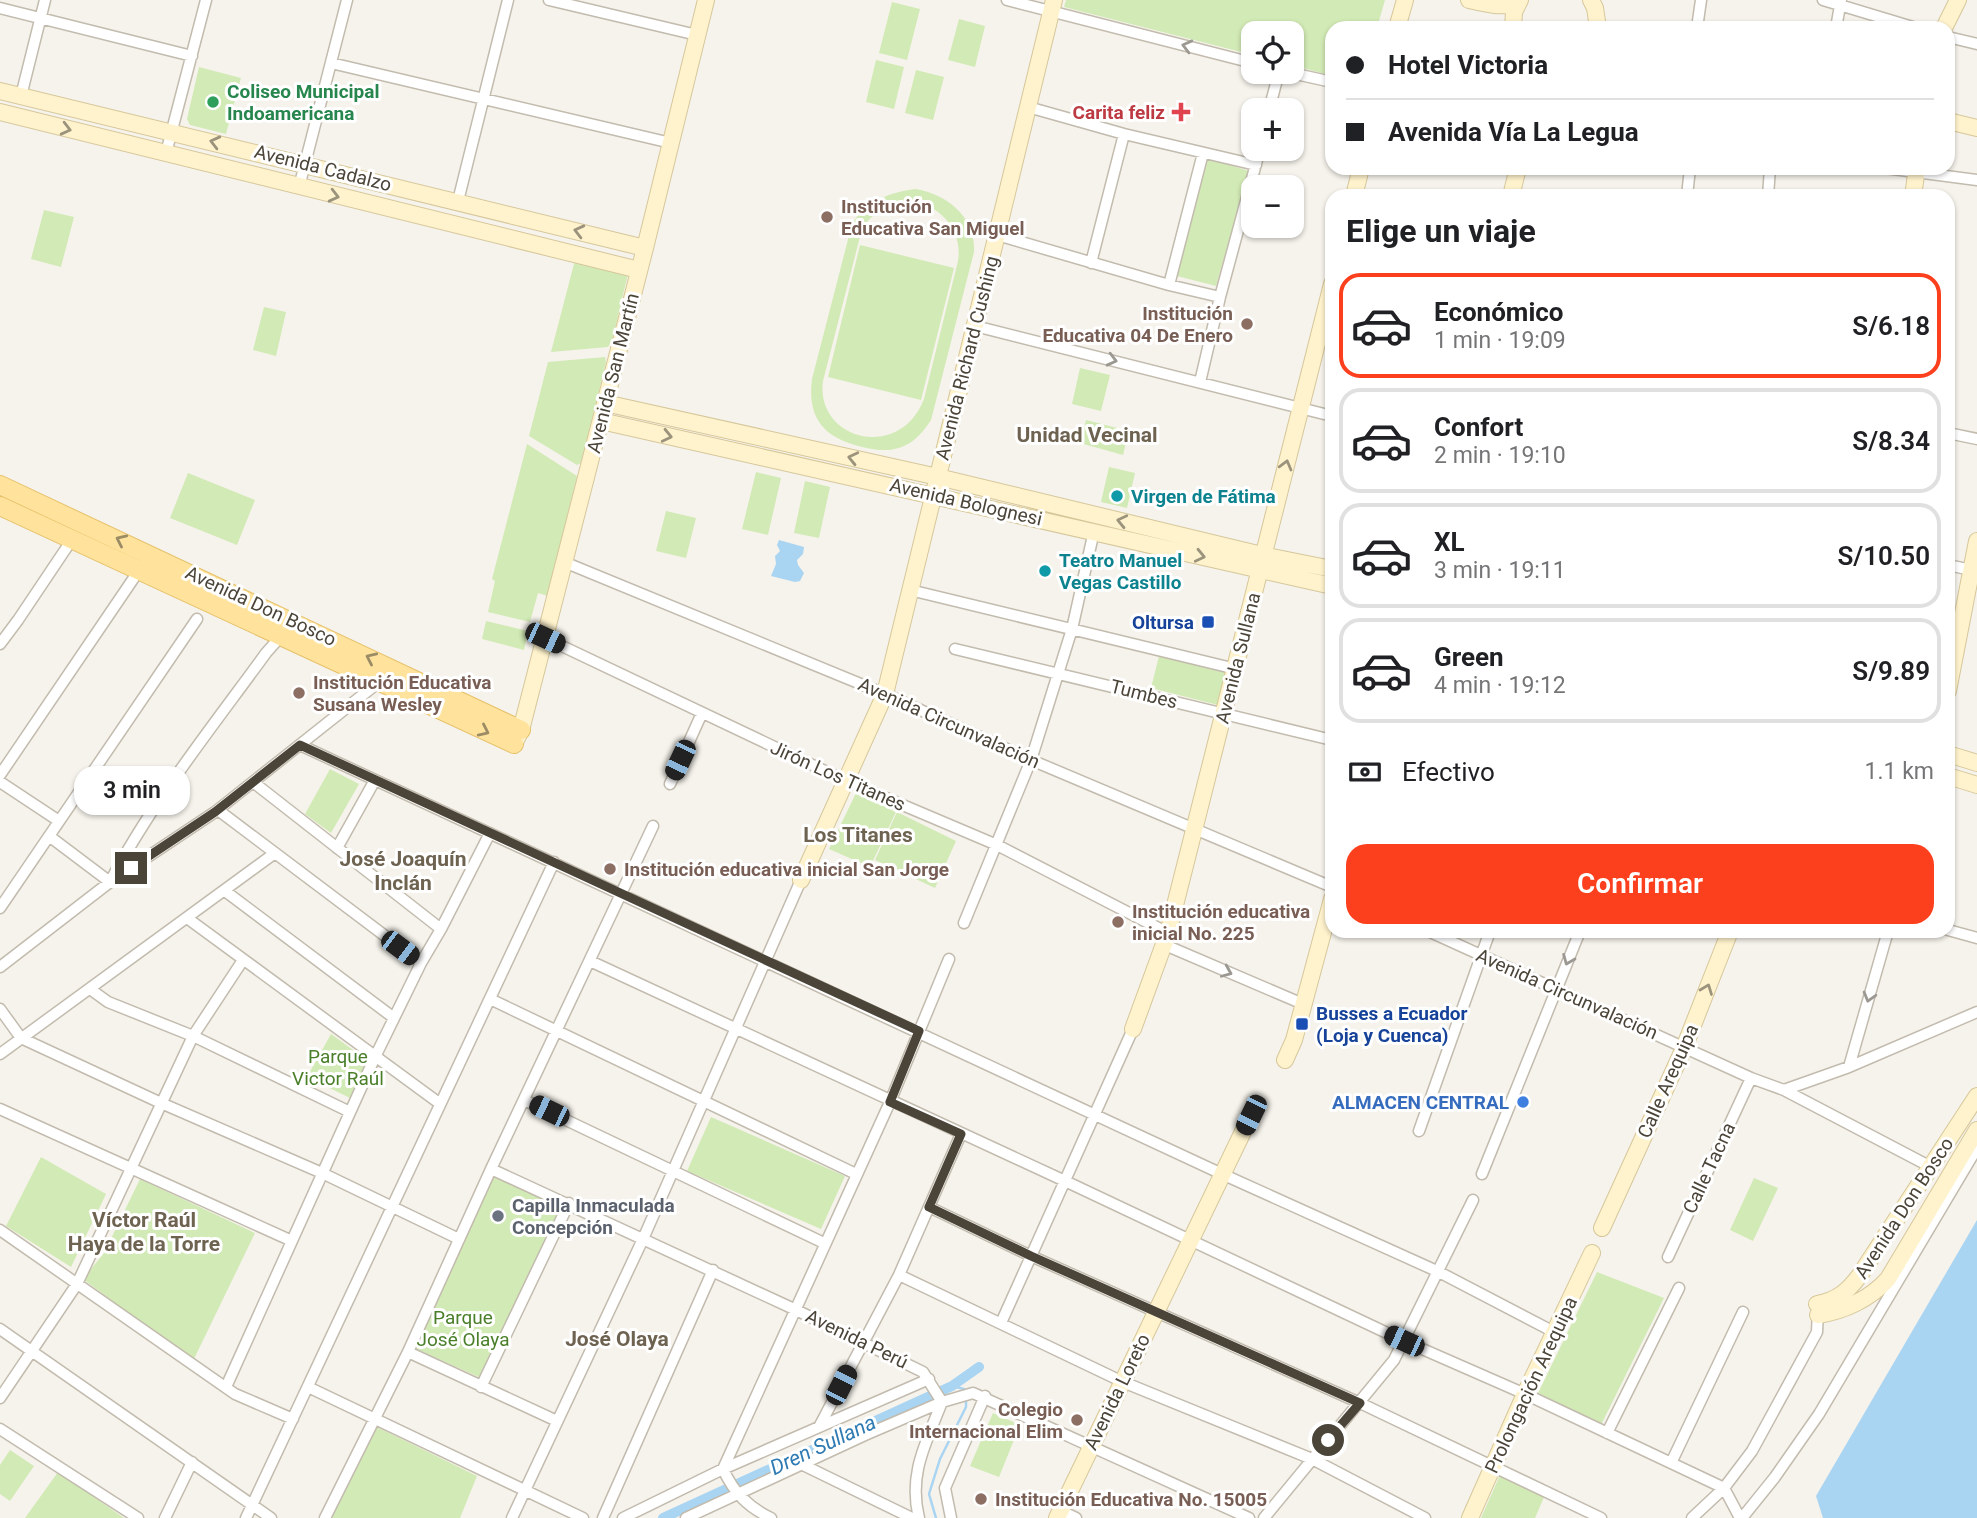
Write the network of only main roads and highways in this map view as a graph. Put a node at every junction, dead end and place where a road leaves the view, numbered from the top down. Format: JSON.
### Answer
{"nodes":[{"id":1,"x":0,"y":485,"type":"edge"},
{"id":2,"x":0,"y":506,"type":"edge"}],
"edges":[{"from":2,"to":1,"type":"main road","name":"Avenida Don Bosco","one_way":true}]}
